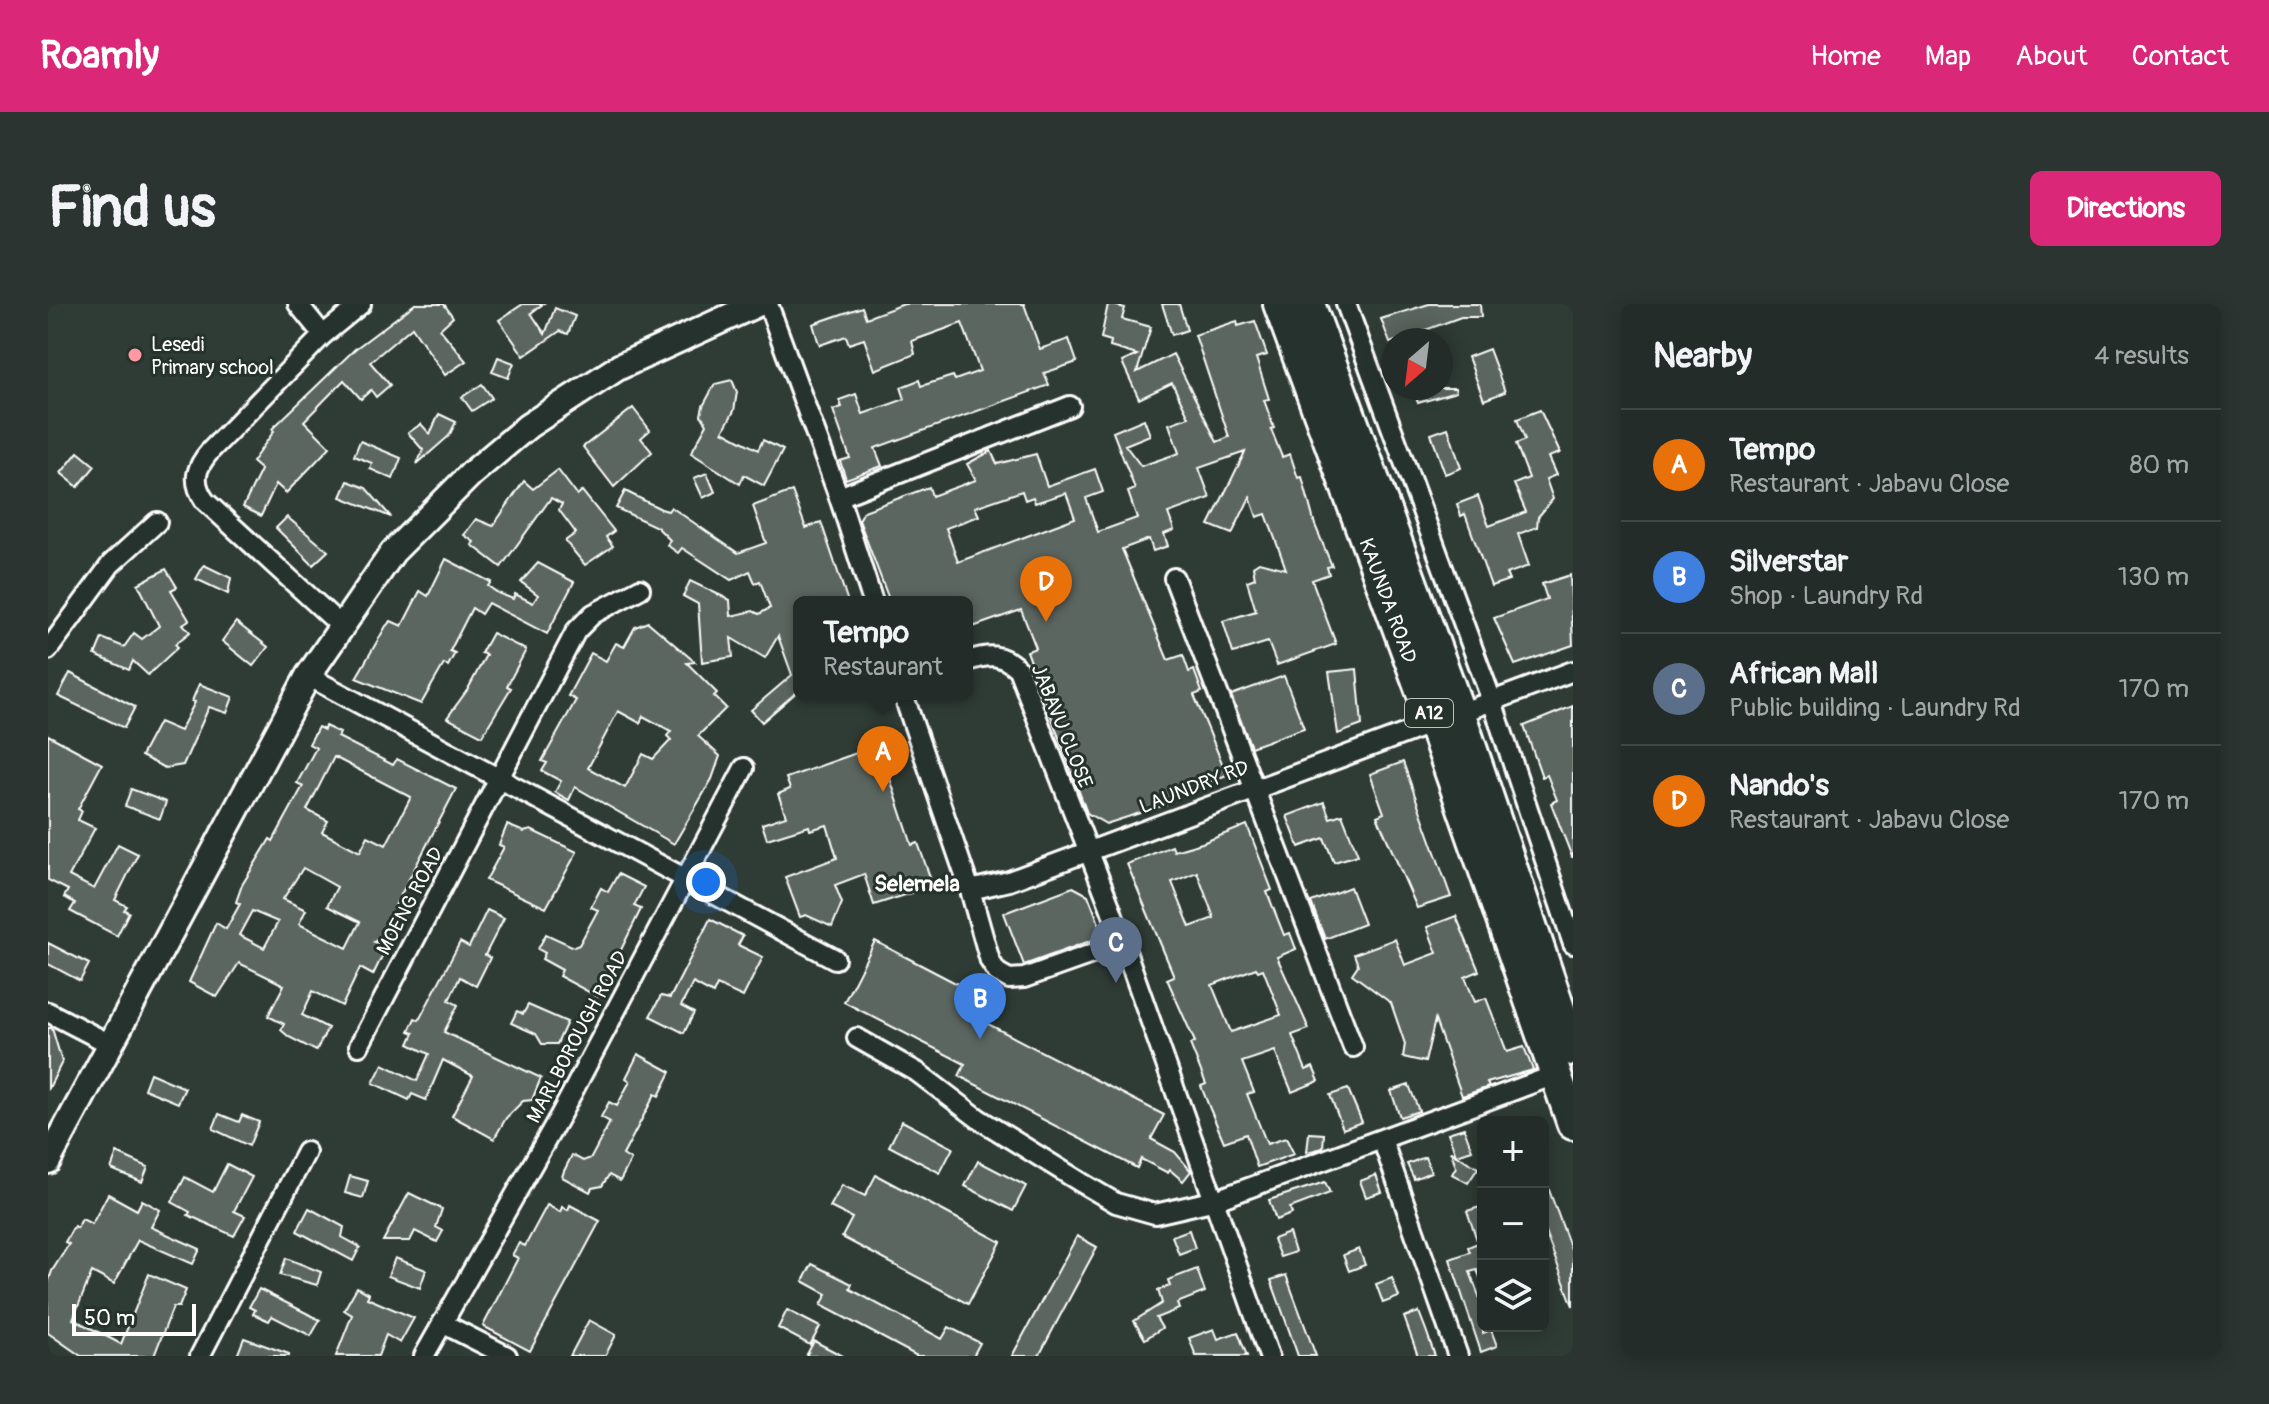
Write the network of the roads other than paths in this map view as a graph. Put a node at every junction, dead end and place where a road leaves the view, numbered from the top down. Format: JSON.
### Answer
{"nodes":[{"id":1,"x":298,"y":304,"type":"edge"},
{"id":2,"x":361,"y":304,"type":"edge"},
{"id":3,"x":757,"y":304,"type":"edge"},
{"id":4,"x":768,"y":304,"type":"edge"},
{"id":5,"x":1279,"y":304,"type":"edge"},
{"id":6,"x":1309,"y":304,"type":"edge"},
{"id":7,"x":1346,"y":304,"type":"edge"},
{"id":8,"x":323,"y":335,"type":"junction"},
{"id":9,"x":1070,"y":406,"type":"dead end"},
{"id":10,"x":839,"y":497,"type":"junction"},
{"id":11,"x":157,"y":522,"type":"dead end"},
{"id":12,"x":1174,"y":578,"type":"dead end"},
{"id":13,"x":640,"y":589,"type":"dead end"},
{"id":14,"x":871,"y":596,"type":"edge"},
{"id":15,"x":340,"y":625,"type":"junction"},
{"id":16,"x":48,"y":650,"type":"edge"},
{"id":17,"x":973,"y":659,"type":"edge"},
{"id":18,"x":1573,"y":671,"type":"edge"},
{"id":19,"x":308,"y":676,"type":"junction"},
{"id":20,"x":905,"y":700,"type":"edge"},
{"id":21,"x":1492,"y":701,"type":"junction"},
{"id":22,"x":1446,"y":717,"type":"junction"},
{"id":23,"x":744,"y":768,"type":"dead end"},
{"id":24,"x":500,"y":777,"type":"junction"},
{"id":25,"x":1255,"y":787,"type":"junction"},
{"id":26,"x":1089,"y":851,"type":"junction"},
{"id":27,"x":685,"y":877,"type":"junction"},
{"id":28,"x":970,"y":890,"type":"junction"},
{"id":29,"x":1123,"y":943,"type":"junction"},
{"id":30,"x":1573,"y":944,"type":"edge"},
{"id":31,"x":835,"y":959,"type":"dead end"},
{"id":32,"x":48,"y":1012,"type":"edge"},
{"id":33,"x":857,"y":1038,"type":"dead end"},
{"id":34,"x":110,"y":1044,"type":"junction"},
{"id":35,"x":359,"y":1046,"type":"dead end"},
{"id":36,"x":1353,"y":1047,"type":"dead end"},
{"id":37,"x":1573,"y":1050,"type":"edge"},
{"id":38,"x":1555,"y":1075,"type":"junction"},
{"id":39,"x":1573,"y":1124,"type":"edge"},
{"id":40,"x":1383,"y":1142,"type":"junction"},
{"id":41,"x":306,"y":1152,"type":"dead end"},
{"id":42,"x":48,"y":1161,"type":"edge"},
{"id":43,"x":1216,"y":1200,"type":"junction"},
{"id":44,"x":442,"y":1323,"type":"junction"},
{"id":45,"x":200,"y":1356,"type":"edge"},
{"id":46,"x":424,"y":1356,"type":"edge"},
{"id":47,"x":507,"y":1356,"type":"edge"},
{"id":48,"x":1269,"y":1356,"type":"edge"},
{"id":49,"x":1458,"y":1356,"type":"edge"}],
"edges":[{"from":1,"to":8,"type":"street"},
{"from":2,"to":8,"type":"street"},
{"from":3,"to":15,"type":"street"},
{"from":4,"to":10,"type":"street"},
{"from":5,"to":22,"type":"main road","name":"KAUNDA ROAD","number":"A12"},
{"from":6,"to":22,"type":"main road","name":"KAUNDA ROAD","number":"A12"},
{"from":7,"to":21,"type":"street"},
{"from":8,"to":15,"type":"street"},
{"from":9,"to":10,"type":"street"},
{"from":10,"to":14,"type":"street"},
{"from":11,"to":16,"type":"street"},
{"from":12,"to":25,"type":"street"},
{"from":13,"to":24,"type":"street","name":"MOENG ROAD"},
{"from":15,"to":19,"type":"street"},
{"from":17,"to":26,"type":"street","name":"JABAVU CLOSE"},
{"from":18,"to":21,"type":"street","name":"LAUNDRY RD"},
{"from":19,"to":24,"type":"street"},
{"from":19,"to":34,"type":"street"},
{"from":20,"to":28,"type":"street"},
{"from":21,"to":22,"type":"street","name":"LAUNDRY RD"},
{"from":21,"to":30,"type":"street"},
{"from":22,"to":25,"type":"street","name":"LAUNDRY RD"},
{"from":22,"to":37,"type":"main road","name":"KAUNDA ROAD","number":"A12"},
{"from":22,"to":38,"type":"main road","name":"KAUNDA ROAD","number":"A12"},
{"from":23,"to":27,"type":"street","name":"MARLBOROUGH ROAD"},
{"from":24,"to":27,"type":"street"},
{"from":24,"to":35,"type":"street","name":"MOENG ROAD"},
{"from":25,"to":26,"type":"street","name":"LAUNDRY RD"},
{"from":25,"to":36,"type":"street"},
{"from":26,"to":28,"type":"street","name":"LAUNDRY RD"},
{"from":26,"to":29,"type":"street","name":"JABAVU CLOSE"},
{"from":27,"to":31,"type":"street"},
{"from":27,"to":44,"type":"street","name":"MARLBOROUGH ROAD"},
{"from":28,"to":29,"type":"street"},
{"from":29,"to":43,"type":"street","name":"JABAVU CLOSE"},
{"from":32,"to":34,"type":"street"},
{"from":33,"to":43,"type":"street"},
{"from":34,"to":42,"type":"street"},
{"from":38,"to":39,"type":"main road","name":"KAUNDA ROAD","number":"A12"},
{"from":38,"to":40,"type":"street"},
{"from":40,"to":43,"type":"street"},
{"from":40,"to":49,"type":"street"},
{"from":41,"to":45,"type":"street"},
{"from":43,"to":48,"type":"street","name":"JABAVU CLOSE"},
{"from":44,"to":46,"type":"street","name":"MARLBOROUGH ROAD"},
{"from":44,"to":47,"type":"street"}]}
